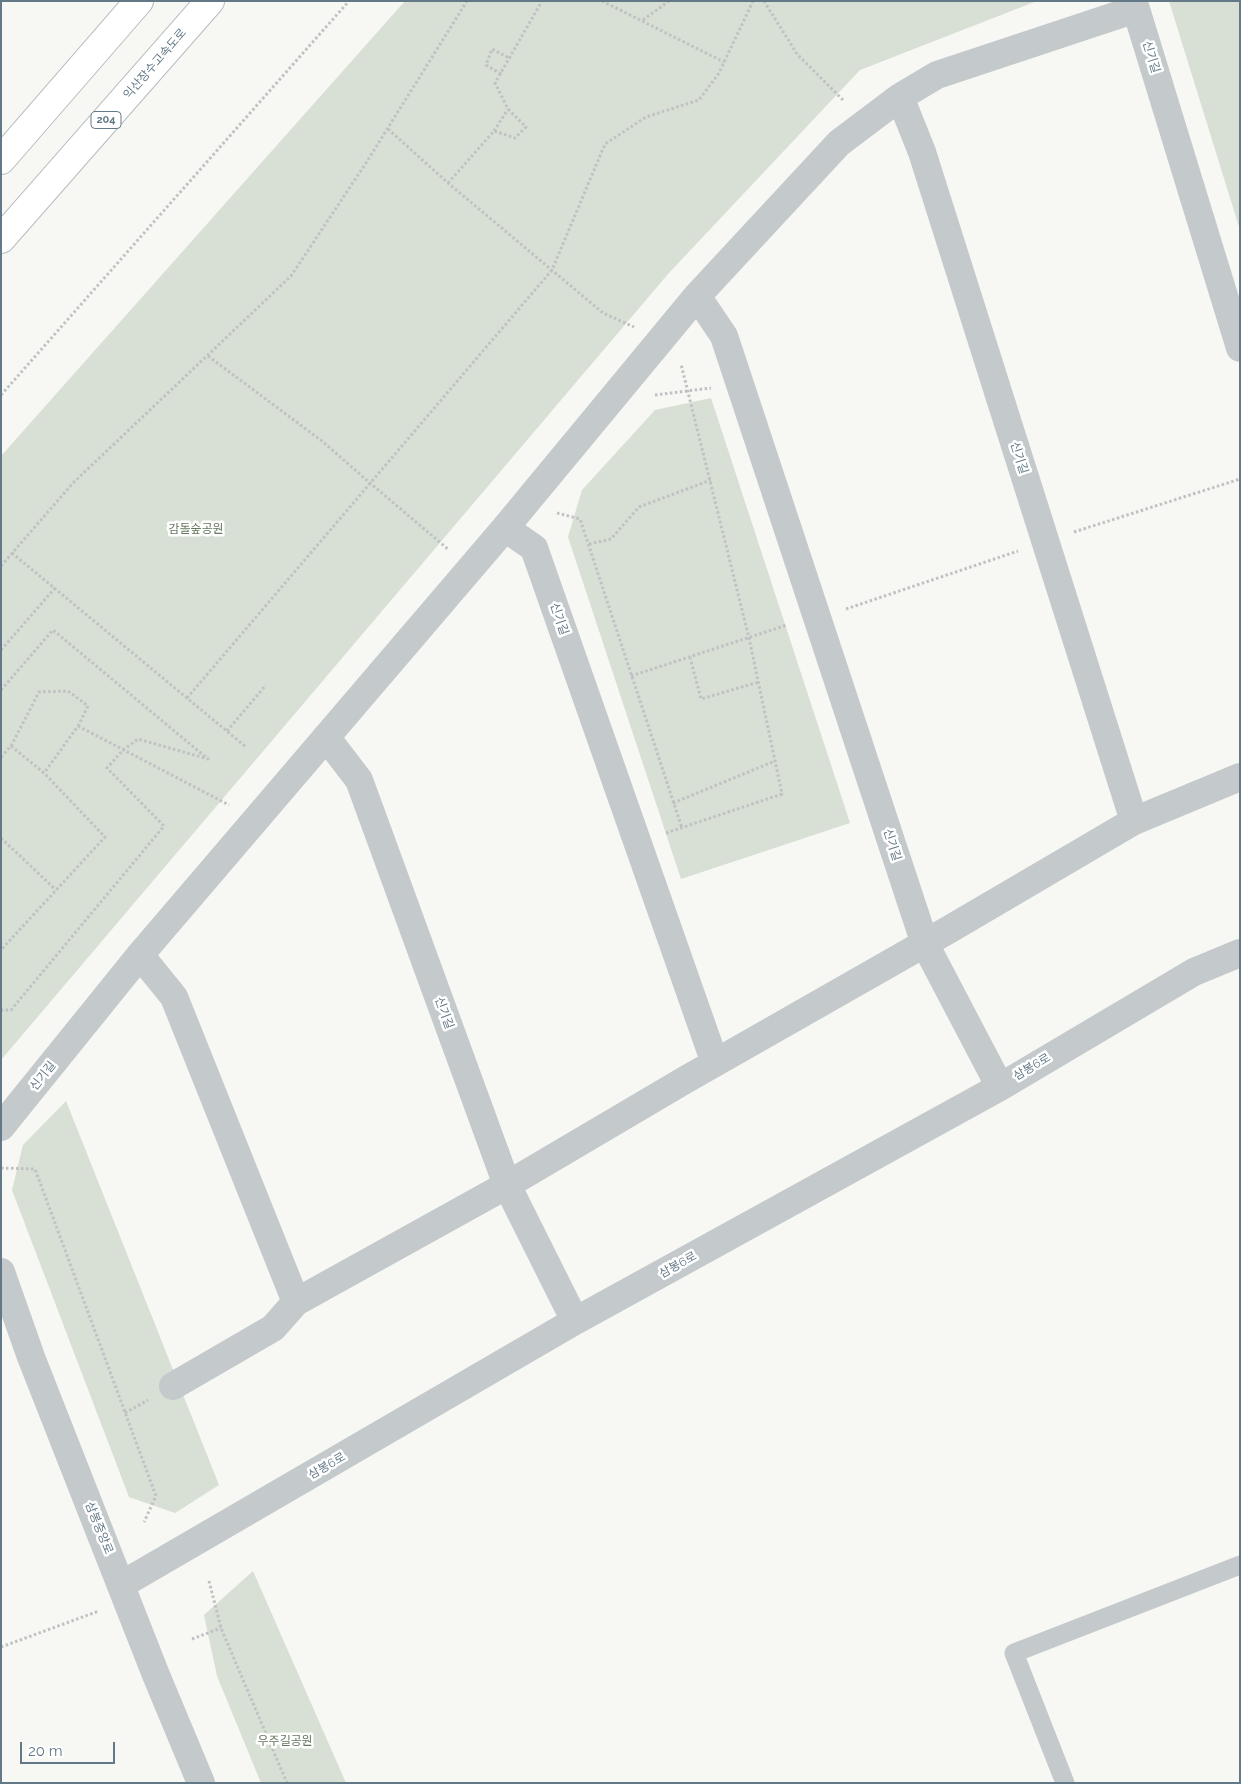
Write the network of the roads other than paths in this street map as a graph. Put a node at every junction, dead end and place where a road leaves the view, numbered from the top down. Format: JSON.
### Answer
{"nodes":[{"id":1,"x":139,"y":1,"type":"edge"},
{"id":2,"x":210,"y":1,"type":"edge"},
{"id":3,"x":900,"y":97,"type":"junction"},
{"id":4,"x":1,"y":160,"type":"edge"},
{"id":5,"x":1,"y":239,"type":"edge"},
{"id":6,"x":698,"y":296,"type":"junction"},
{"id":7,"x":1240,"y":348,"type":"edge"},
{"id":8,"x":505,"y":528,"type":"junction"},
{"id":9,"x":326,"y":737,"type":"junction"},
{"id":10,"x":1240,"y":777,"type":"edge"},
{"id":11,"x":1134,"y":821,"type":"junction"},
{"id":12,"x":925,"y":944,"type":"junction"},
{"id":13,"x":1240,"y":953,"type":"edge"},
{"id":14,"x":140,"y":955,"type":"junction"},
{"id":15,"x":715,"y":1063,"type":"junction"},
{"id":16,"x":1000,"y":1087,"type":"junction"},
{"id":17,"x":1,"y":1127,"type":"edge"},
{"id":18,"x":507,"y":1185,"type":"junction"},
{"id":19,"x":1,"y":1272,"type":"edge"},
{"id":20,"x":296,"y":1302,"type":"junction"},
{"id":21,"x":575,"y":1321,"type":"junction"},
{"id":22,"x":173,"y":1386,"type":"dead end"},
{"id":23,"x":1240,"y":1565,"type":"edge"},
{"id":24,"x":121,"y":1585,"type":"junction"},
{"id":25,"x":201,"y":1783,"type":"edge"},
{"id":26,"x":1065,"y":1783,"type":"edge"}],
"edges":[{"from":1,"to":4,"type":"highway"},
{"from":2,"to":5,"type":"highway","name":"익산장수고속도로","number":"204"},
{"from":3,"to":6,"type":"street","name":"신기길"},
{"from":3,"to":7,"type":"street","name":"신기길"},
{"from":3,"to":11,"type":"street","name":"신기길"},
{"from":6,"to":8,"type":"street","name":"신기길"},
{"from":6,"to":12,"type":"street","name":"신기길"},
{"from":8,"to":9,"type":"street","name":"신기길"},
{"from":8,"to":15,"type":"street","name":"신기길"},
{"from":9,"to":14,"type":"street","name":"신기길"},
{"from":9,"to":18,"type":"street","name":"신기길"},
{"from":10,"to":11,"type":"street"},
{"from":11,"to":12,"type":"street"},
{"from":12,"to":15,"type":"street"},
{"from":12,"to":16,"type":"street","name":"신기길"},
{"from":13,"to":16,"type":"street","name":"삼봉6로"},
{"from":14,"to":17,"type":"street","name":"신기길"},
{"from":14,"to":20,"type":"street"},
{"from":15,"to":18,"type":"street"},
{"from":16,"to":21,"type":"street","name":"삼봉6로"},
{"from":18,"to":20,"type":"street"},
{"from":18,"to":21,"type":"street","name":"신기길"},
{"from":19,"to":24,"type":"street","name":"삼봉중앙로"},
{"from":20,"to":22,"type":"street"},
{"from":21,"to":24,"type":"street","name":"삼봉6로"},
{"from":23,"to":26,"type":"lane"},
{"from":24,"to":25,"type":"street","name":"삼봉중앙로"}]}
